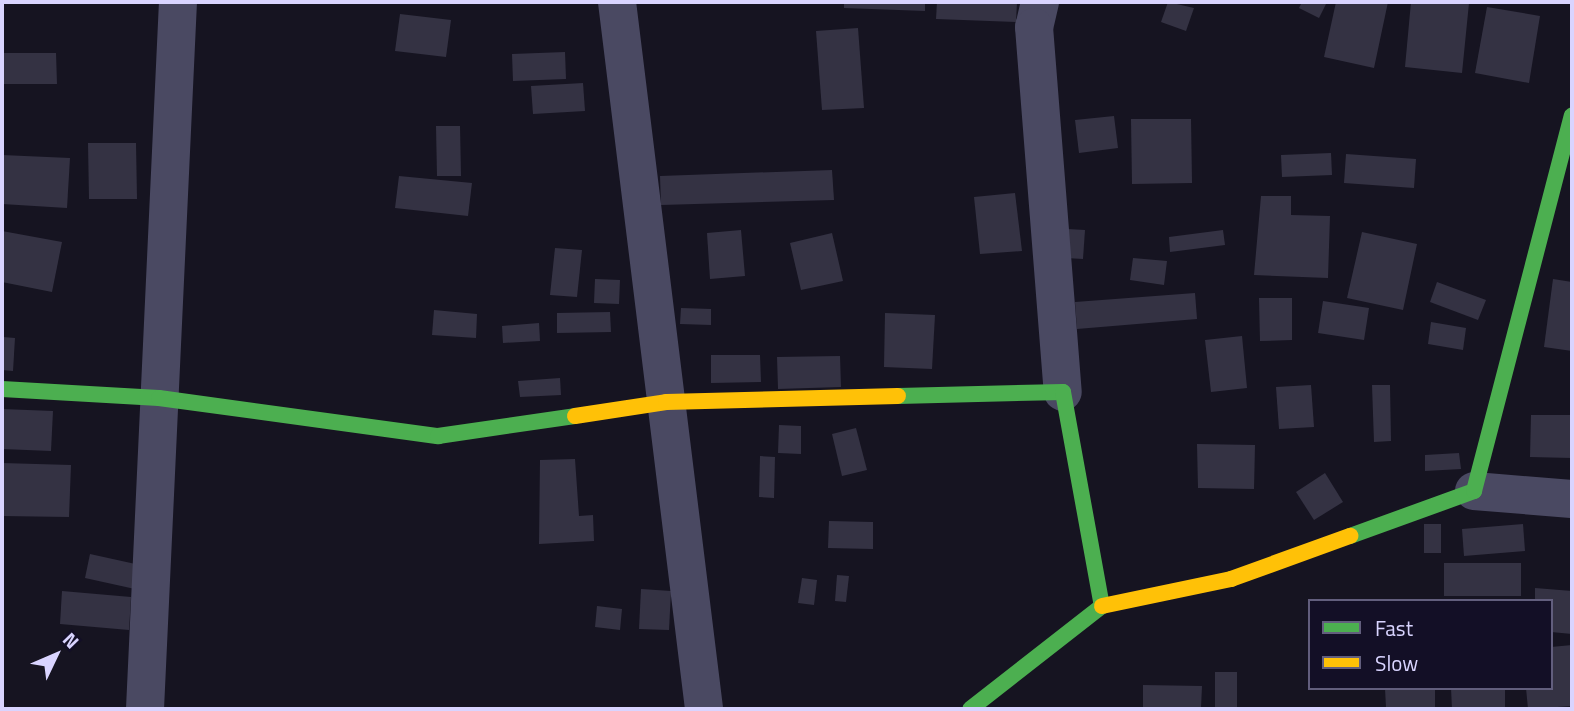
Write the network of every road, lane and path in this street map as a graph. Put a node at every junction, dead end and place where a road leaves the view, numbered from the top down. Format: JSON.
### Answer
{"nodes":[{"id":1,"x":178,"y":2,"type":"edge"},
{"id":2,"x":617,"y":2,"type":"edge"},
{"id":3,"x":1040,"y":2,"type":"edge"},
{"id":4,"x":1572,"y":116,"type":"edge"},
{"id":5,"x":2,"y":389,"type":"edge"},
{"id":6,"x":1063,"y":392,"type":"junction"},
{"id":7,"x":159,"y":398,"type":"junction"},
{"id":8,"x":666,"y":402,"type":"junction"},
{"id":9,"x":1474,"y":491,"type":"junction"},
{"id":10,"x":1572,"y":499,"type":"edge"},
{"id":11,"x":1101,"y":606,"type":"junction"},
{"id":12,"x":145,"y":709,"type":"edge"},
{"id":13,"x":704,"y":709,"type":"edge"},
{"id":14,"x":970,"y":709,"type":"edge"}],
"edges":[{"from":1,"to":7,"type":"street"},
{"from":2,"to":8,"type":"street"},
{"from":3,"to":6,"type":"street"},
{"from":4,"to":9,"type":"street"},
{"from":5,"to":7,"type":"street"},
{"from":6,"to":8,"type":"street"},
{"from":6,"to":11,"type":"street"},
{"from":7,"to":8,"type":"street"},
{"from":7,"to":12,"type":"street"},
{"from":8,"to":13,"type":"street"},
{"from":9,"to":10,"type":"street"},
{"from":9,"to":11,"type":"street"},
{"from":11,"to":14,"type":"street"}]}
